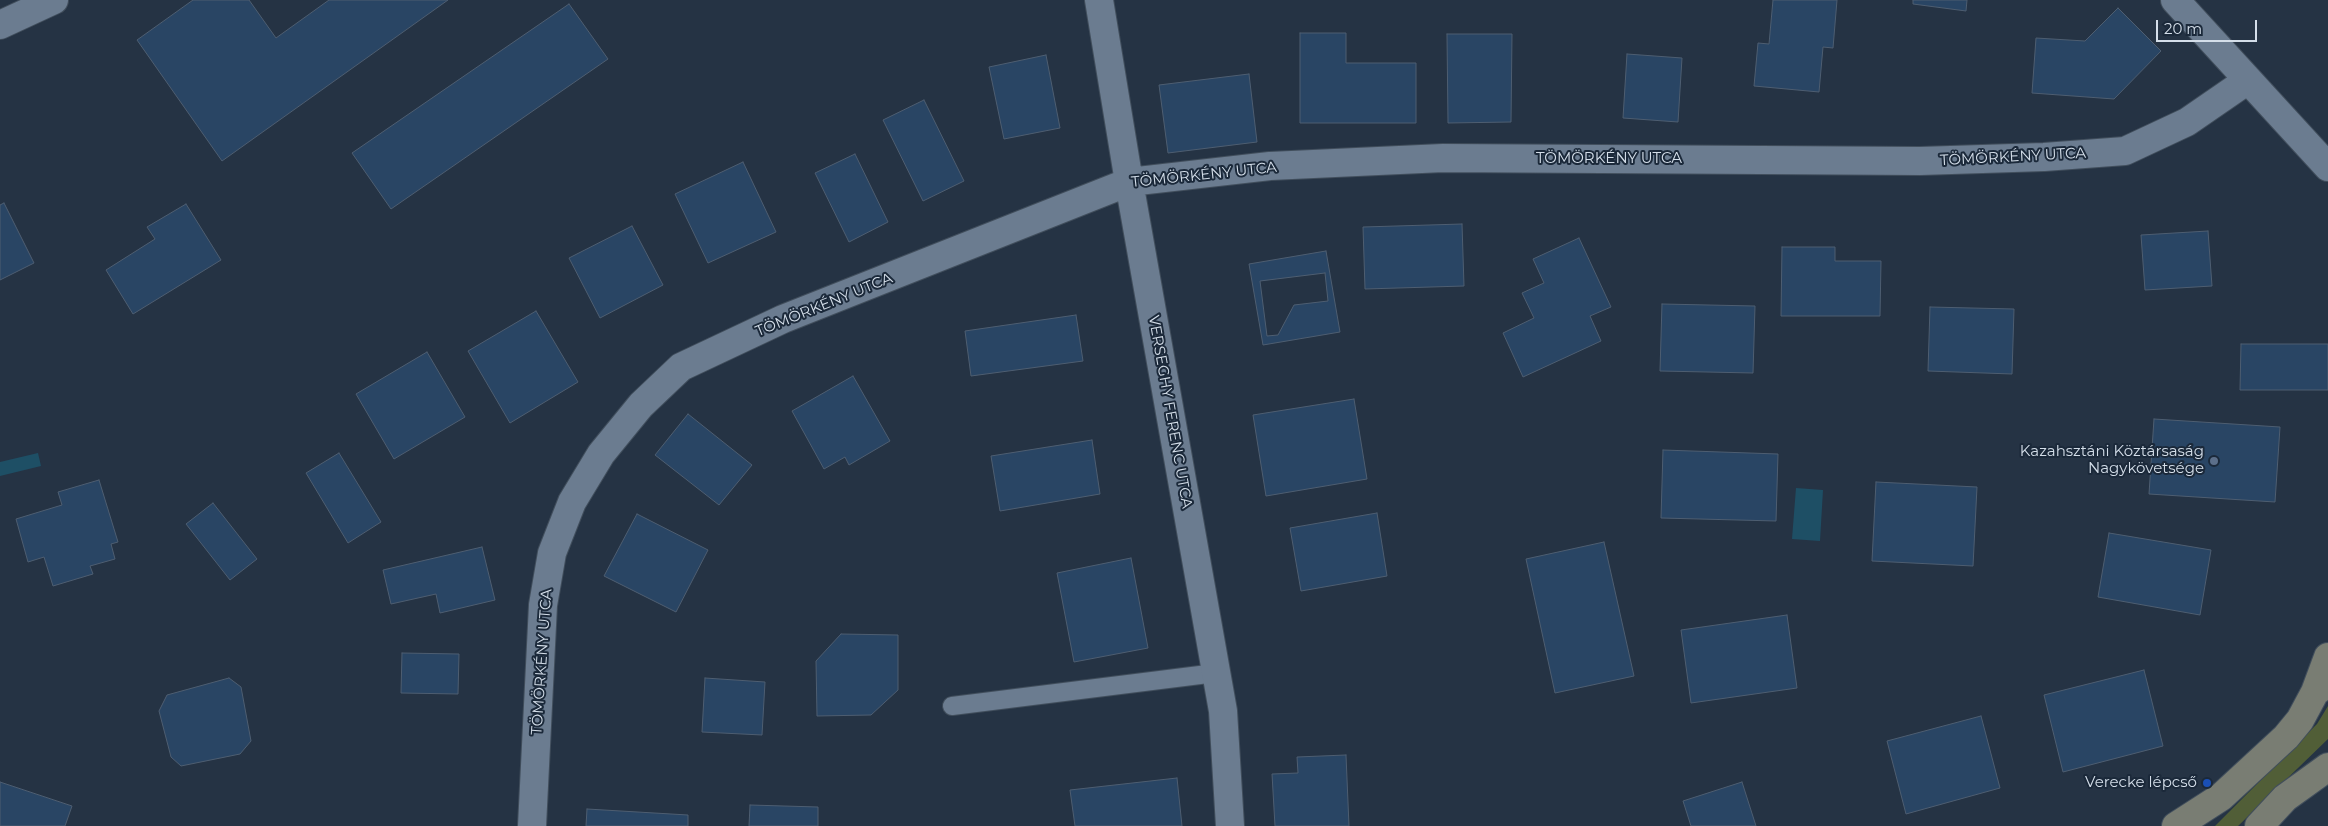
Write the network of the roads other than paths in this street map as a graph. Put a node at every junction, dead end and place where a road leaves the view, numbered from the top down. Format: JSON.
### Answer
{"nodes":[{"id":1,"x":54,"y":0,"type":"edge"},
{"id":2,"x":1098,"y":0,"type":"edge"},
{"id":3,"x":2175,"y":0,"type":"edge"},
{"id":4,"x":0,"y":25,"type":"edge"},
{"id":5,"x":2248,"y":80,"type":"junction"},
{"id":6,"x":2328,"y":167,"type":"edge"},
{"id":7,"x":1128,"y":182,"type":"junction"},
{"id":8,"x":2328,"y":658,"type":"edge"},
{"id":9,"x":1216,"y":673,"type":"junction"},
{"id":10,"x":2322,"y":688,"type":"edge"},
{"id":11,"x":952,"y":706,"type":"dead end"},
{"id":12,"x":2328,"y":767,"type":"edge"},
{"id":13,"x":2170,"y":825,"type":"edge"},
{"id":14,"x":532,"y":826,"type":"edge"},
{"id":15,"x":1230,"y":826,"type":"edge"},
{"id":16,"x":2259,"y":826,"type":"edge"}],
"edges":[{"from":1,"to":4,"type":"street"},
{"from":2,"to":7,"type":"street","name":"VERSEGHY FERENC UTCA"},
{"from":3,"to":5,"type":"street"},
{"from":5,"to":6,"type":"street"},
{"from":5,"to":7,"type":"street","name":"TÖMÖRKÉNY UTCA"},
{"from":7,"to":9,"type":"street","name":"VERSEGHY FERENC UTCA"},
{"from":7,"to":14,"type":"street","name":"TÖMÖRKÉNY UTCA"},
{"from":8,"to":10,"type":"street"},
{"from":9,"to":11,"type":"lane"},
{"from":9,"to":15,"type":"street","name":"VERSEGHY FERENC UTCA"},
{"from":10,"to":13,"type":"street"},
{"from":12,"to":16,"type":"street"}]}
